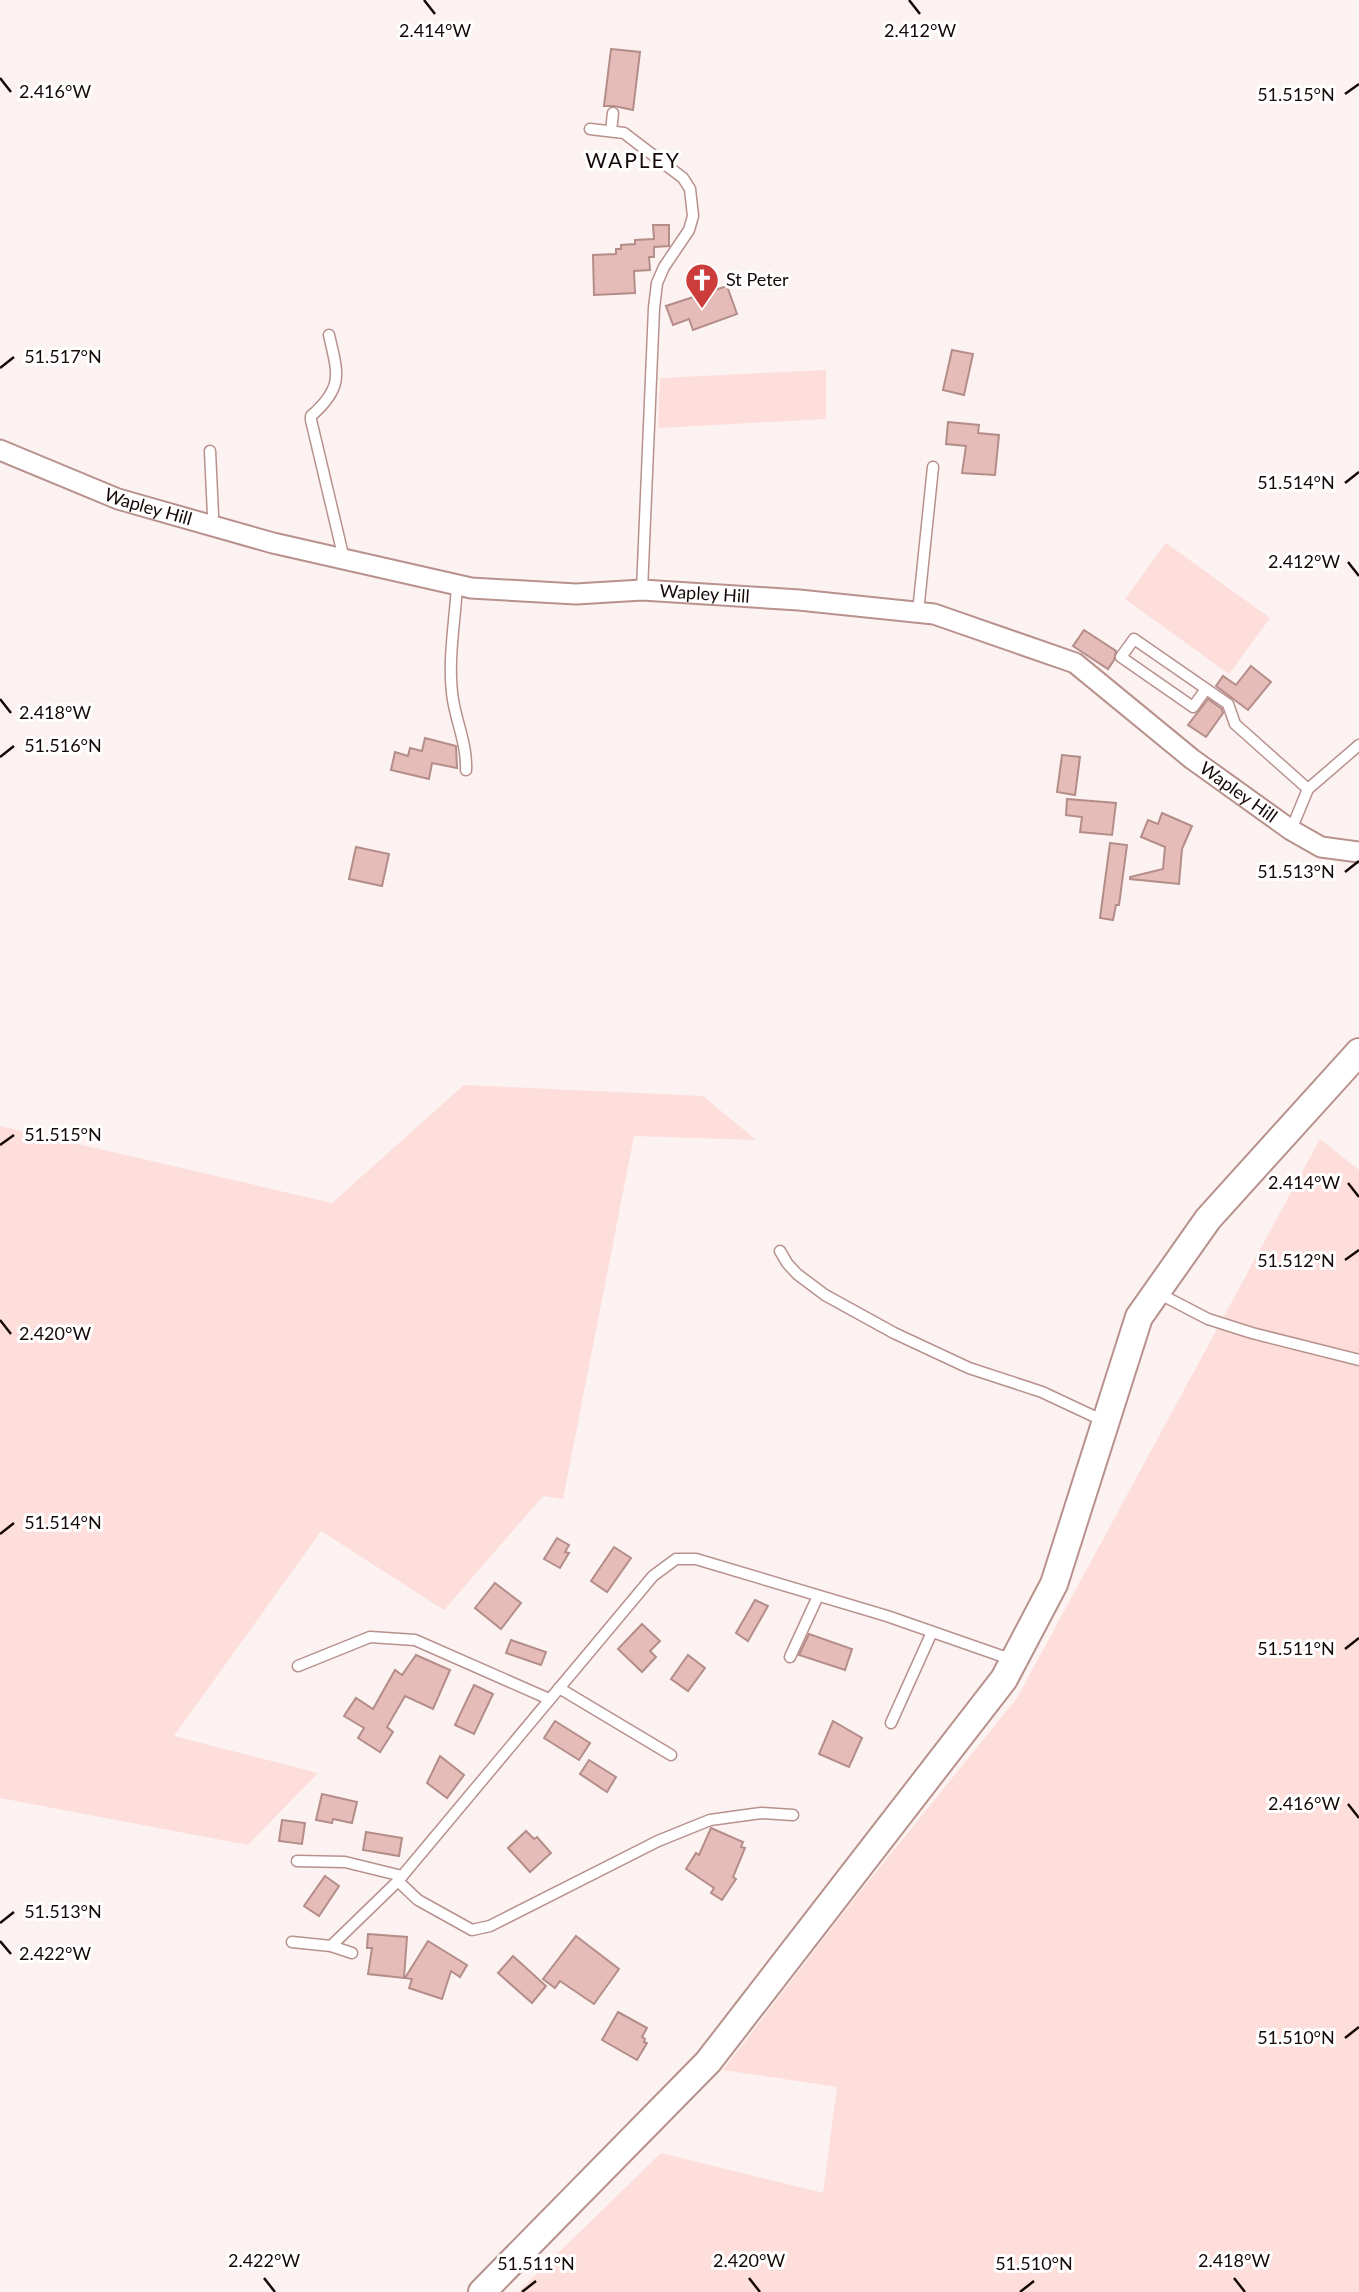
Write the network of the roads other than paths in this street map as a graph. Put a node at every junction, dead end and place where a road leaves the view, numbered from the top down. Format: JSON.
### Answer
{"nodes":[{"id":1,"x":613,"y":113,"type":"dead end"},
{"id":2,"x":590,"y":129,"type":"dead end"},
{"id":3,"x":611,"y":131,"type":"junction"},
{"id":4,"x":329,"y":335,"type":"dead end"},
{"id":5,"x":0,"y":450,"type":"edge"},
{"id":6,"x":210,"y":451,"type":"dead end"},
{"id":7,"x":933,"y":467,"type":"dead end"},
{"id":8,"x":211,"y":525,"type":"junction"},
{"id":9,"x":344,"y":559,"type":"junction"},
{"id":10,"x":457,"y":585,"type":"junction"},
{"id":11,"x":642,"y":590,"type":"junction"},
{"id":12,"x":918,"y":612,"type":"junction"},
{"id":13,"x":1206,"y":689,"type":"junction"},
{"id":14,"x":1359,"y":745,"type":"edge"},
{"id":15,"x":466,"y":770,"type":"dead end"},
{"id":16,"x":1307,"y":789,"type":"junction"},
{"id":17,"x":1291,"y":830,"type":"junction"},
{"id":18,"x":1359,"y":852,"type":"edge"},
{"id":19,"x":1359,"y":1052,"type":"edge"},
{"id":20,"x":780,"y":1251,"type":"dead end"},
{"id":21,"x":1157,"y":1292,"type":"junction"},
{"id":22,"x":1359,"y":1360,"type":"edge"},
{"id":23,"x":1106,"y":1422,"type":"junction"},
{"id":24,"x":818,"y":1596,"type":"junction"},
{"id":25,"x":932,"y":1632,"type":"junction"},
{"id":26,"x":790,"y":1657,"type":"dead end"},
{"id":27,"x":1014,"y":1660,"type":"junction"},
{"id":28,"x":298,"y":1666,"type":"dead end"},
{"id":29,"x":559,"y":1688,"type":"junction"},
{"id":30,"x":549,"y":1699,"type":"junction"},
{"id":31,"x":891,"y":1723,"type":"dead end"},
{"id":32,"x":671,"y":1755,"type":"dead end"},
{"id":33,"x":793,"y":1815,"type":"dead end"},
{"id":34,"x":297,"y":1861,"type":"dead end"},
{"id":35,"x":400,"y":1878,"type":"junction"},
{"id":36,"x":292,"y":1942,"type":"dead end"},
{"id":37,"x":331,"y":1945,"type":"junction"},
{"id":38,"x":352,"y":1953,"type":"dead end"},
{"id":39,"x":482,"y":2292,"type":"edge"}],
"edges":[{"from":1,"to":3,"type":"lane"},
{"from":2,"to":3,"type":"lane"},
{"from":3,"to":11,"type":"lane"},
{"from":4,"to":9,"type":"lane"},
{"from":5,"to":8,"type":"street","name":"Wapley Hill"},
{"from":6,"to":8,"type":"lane"},
{"from":7,"to":12,"type":"lane"},
{"from":8,"to":9,"type":"street","name":"Wapley Hill"},
{"from":9,"to":10,"type":"street","name":"Wapley Hill"},
{"from":10,"to":11,"type":"street","name":"Wapley Hill"},
{"from":10,"to":15,"type":"lane"},
{"from":11,"to":12,"type":"street","name":"Wapley Hill"},
{"from":12,"to":17,"type":"street","name":"Wapley Hill"},
{"from":13,"to":13,"type":"lane"},
{"from":13,"to":16,"type":"lane"},
{"from":14,"to":16,"type":"lane"},
{"from":16,"to":17,"type":"lane"},
{"from":17,"to":18,"type":"street","name":"Wapley Hill"},
{"from":19,"to":21,"type":"main road"},
{"from":20,"to":23,"type":"lane"},
{"from":21,"to":22,"type":"lane"},
{"from":21,"to":23,"type":"main road"},
{"from":23,"to":27,"type":"main road"},
{"from":24,"to":25,"type":"lane"},
{"from":24,"to":26,"type":"lane"},
{"from":24,"to":29,"type":"lane"},
{"from":25,"to":27,"type":"lane"},
{"from":25,"to":31,"type":"lane"},
{"from":27,"to":39,"type":"main road"},
{"from":28,"to":30,"type":"lane"},
{"from":29,"to":30,"type":"lane"},
{"from":29,"to":32,"type":"lane"},
{"from":30,"to":35,"type":"lane"},
{"from":33,"to":35,"type":"lane"},
{"from":34,"to":35,"type":"lane"},
{"from":35,"to":37,"type":"lane"},
{"from":36,"to":37,"type":"lane"},
{"from":37,"to":38,"type":"lane"}]}
